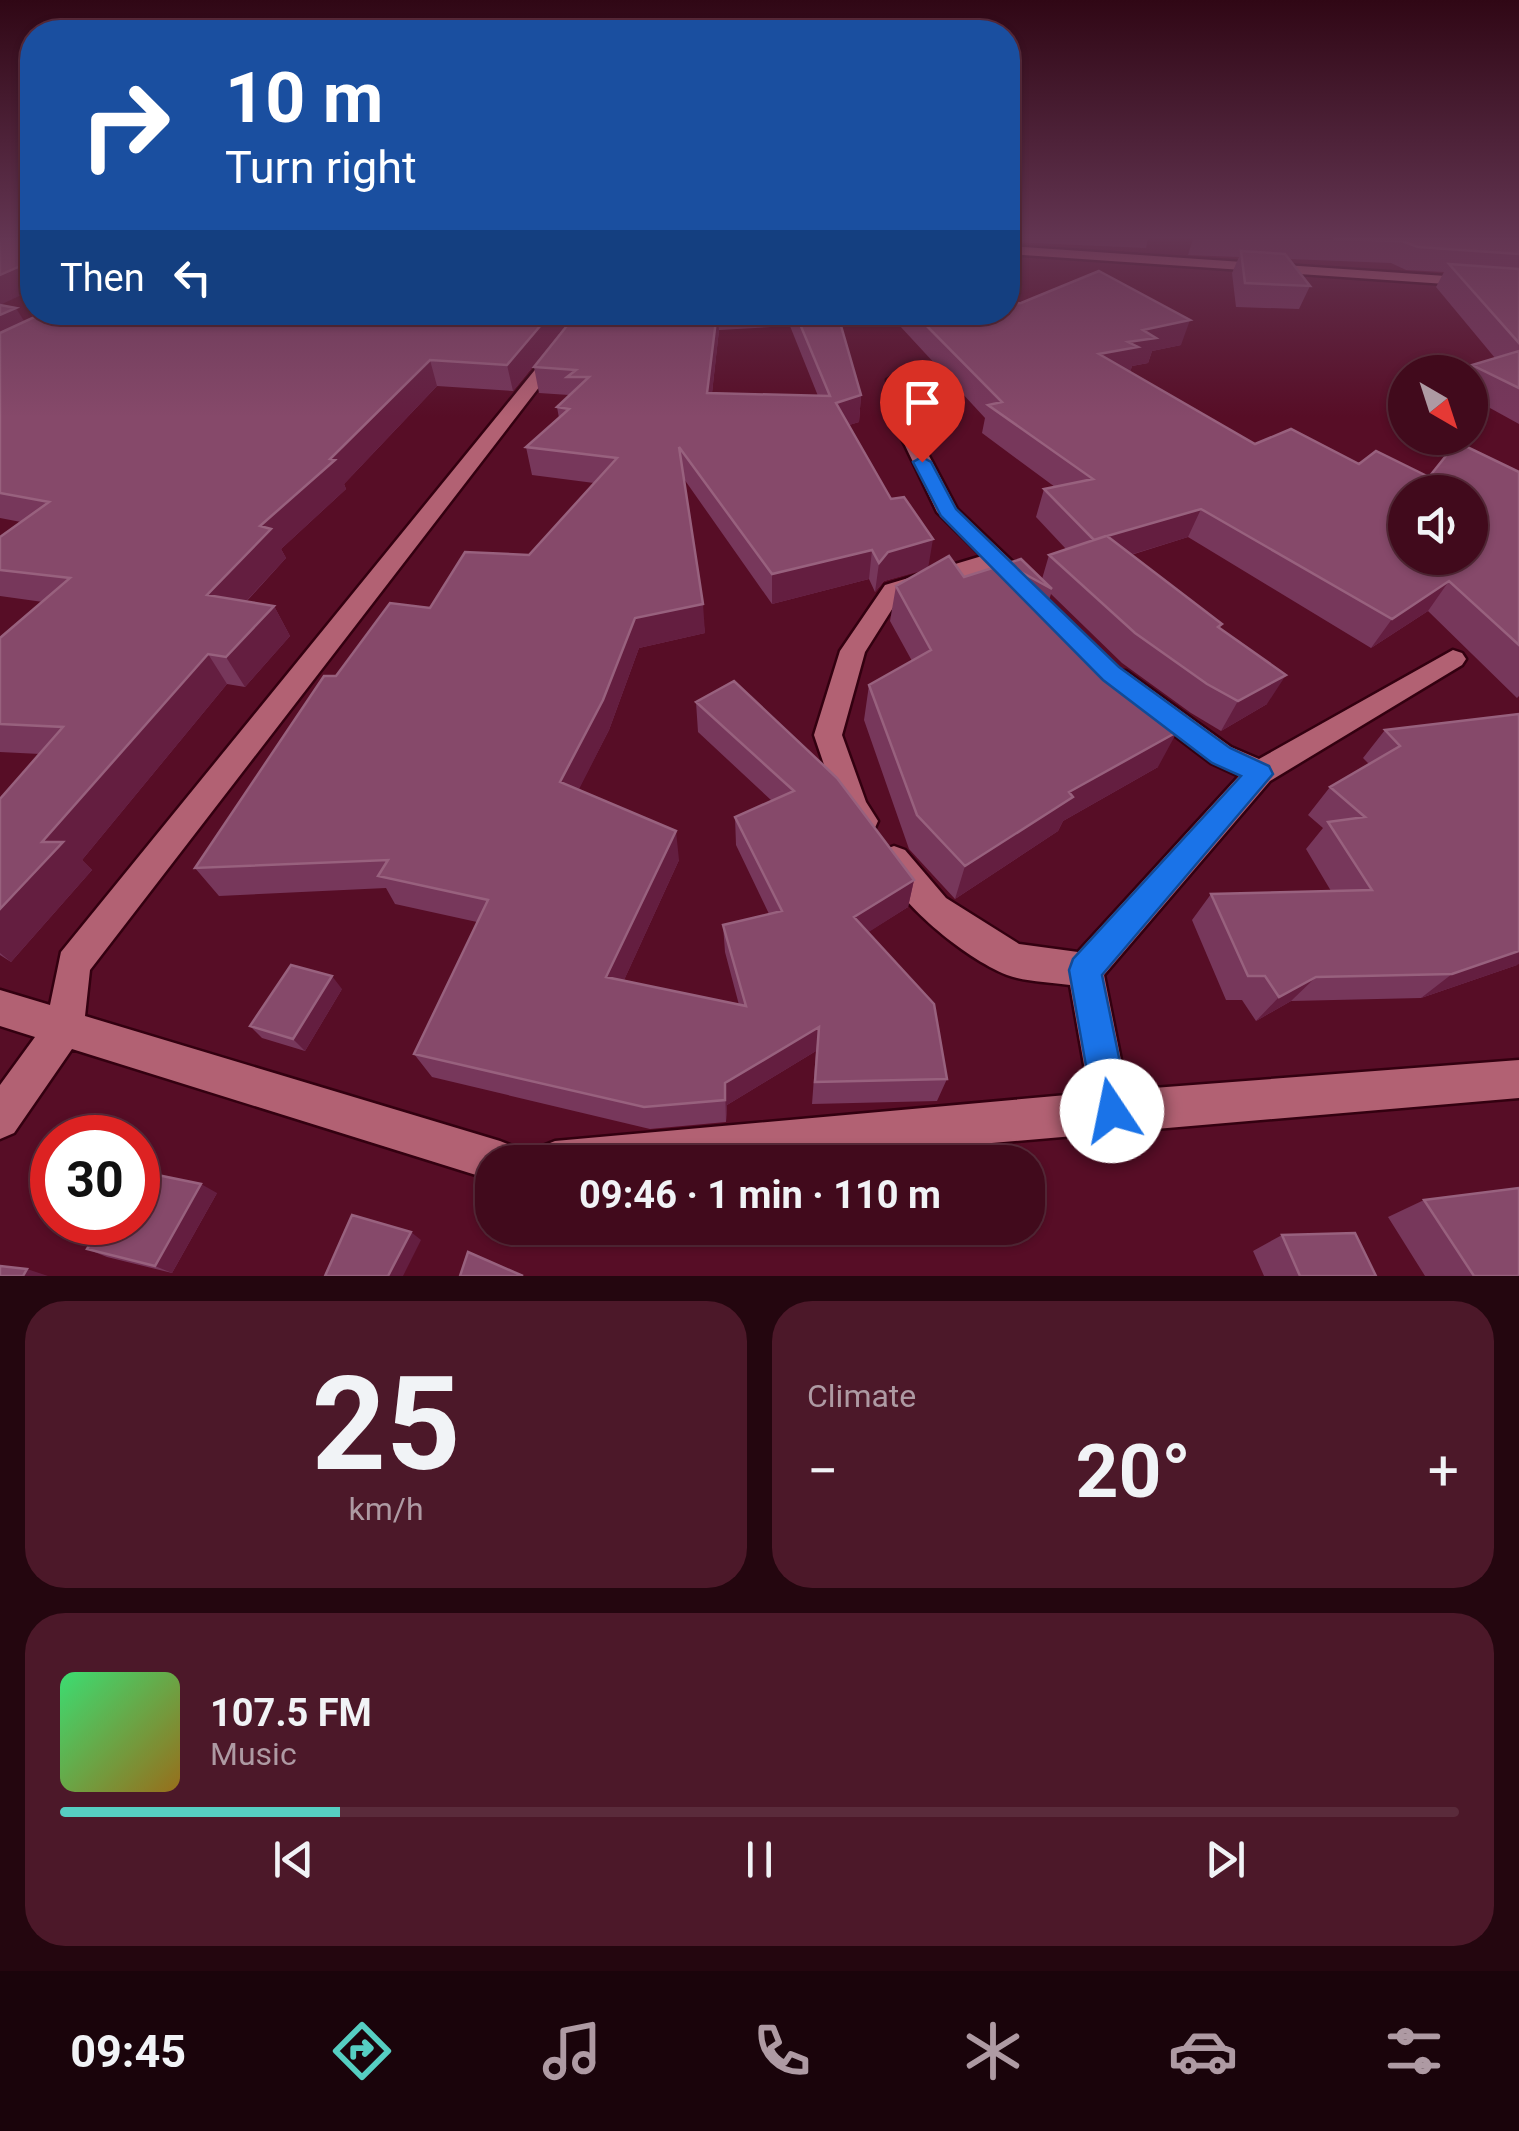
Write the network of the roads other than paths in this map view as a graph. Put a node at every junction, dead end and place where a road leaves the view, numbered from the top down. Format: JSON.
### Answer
{"nodes":[{"id":1,"x":67,"y":325,"type":"edge"},
{"id":2,"x":580,"y":325,"type":"edge"},
{"id":3,"x":0,"y":358,"type":"edge"},
{"id":4,"x":896,"y":380,"type":"dead end"},
{"id":5,"x":998,"y":559,"type":"junction"},
{"id":6,"x":1027,"y":587,"type":"edge"},
{"id":7,"x":1453,"y":659,"type":"dead end"},
{"id":8,"x":1100,"y":662,"type":"edge"},
{"id":9,"x":1260,"y":774,"type":"junction"},
{"id":10,"x":1085,"y":970,"type":"junction"},
{"id":11,"x":0,"y":1008,"type":"edge"},
{"id":12,"x":65,"y":1026,"type":"junction"},
{"id":13,"x":1519,"y":1079,"type":"edge"},
{"id":14,"x":1112,"y":1111,"type":"junction"},
{"id":15,"x":0,"y":1120,"type":"edge"},
{"id":16,"x":741,"y":1145,"type":"edge"},
{"id":17,"x":475,"y":1154,"type":"edge"}],
"edges":[{"from":1,"to":3,"type":"main road"},
{"from":2,"to":12,"type":"street"},
{"from":4,"to":5,"type":"street"},
{"from":5,"to":6,"type":"street"},
{"from":5,"to":10,"type":"street"},
{"from":7,"to":9,"type":"street"},
{"from":8,"to":9,"type":"street"},
{"from":9,"to":10,"type":"street"},
{"from":10,"to":14,"type":"street"},
{"from":11,"to":12,"type":"street"},
{"from":12,"to":15,"type":"street"},
{"from":12,"to":17,"type":"street"},
{"from":13,"to":14,"type":"street"},
{"from":14,"to":16,"type":"street"}]}
